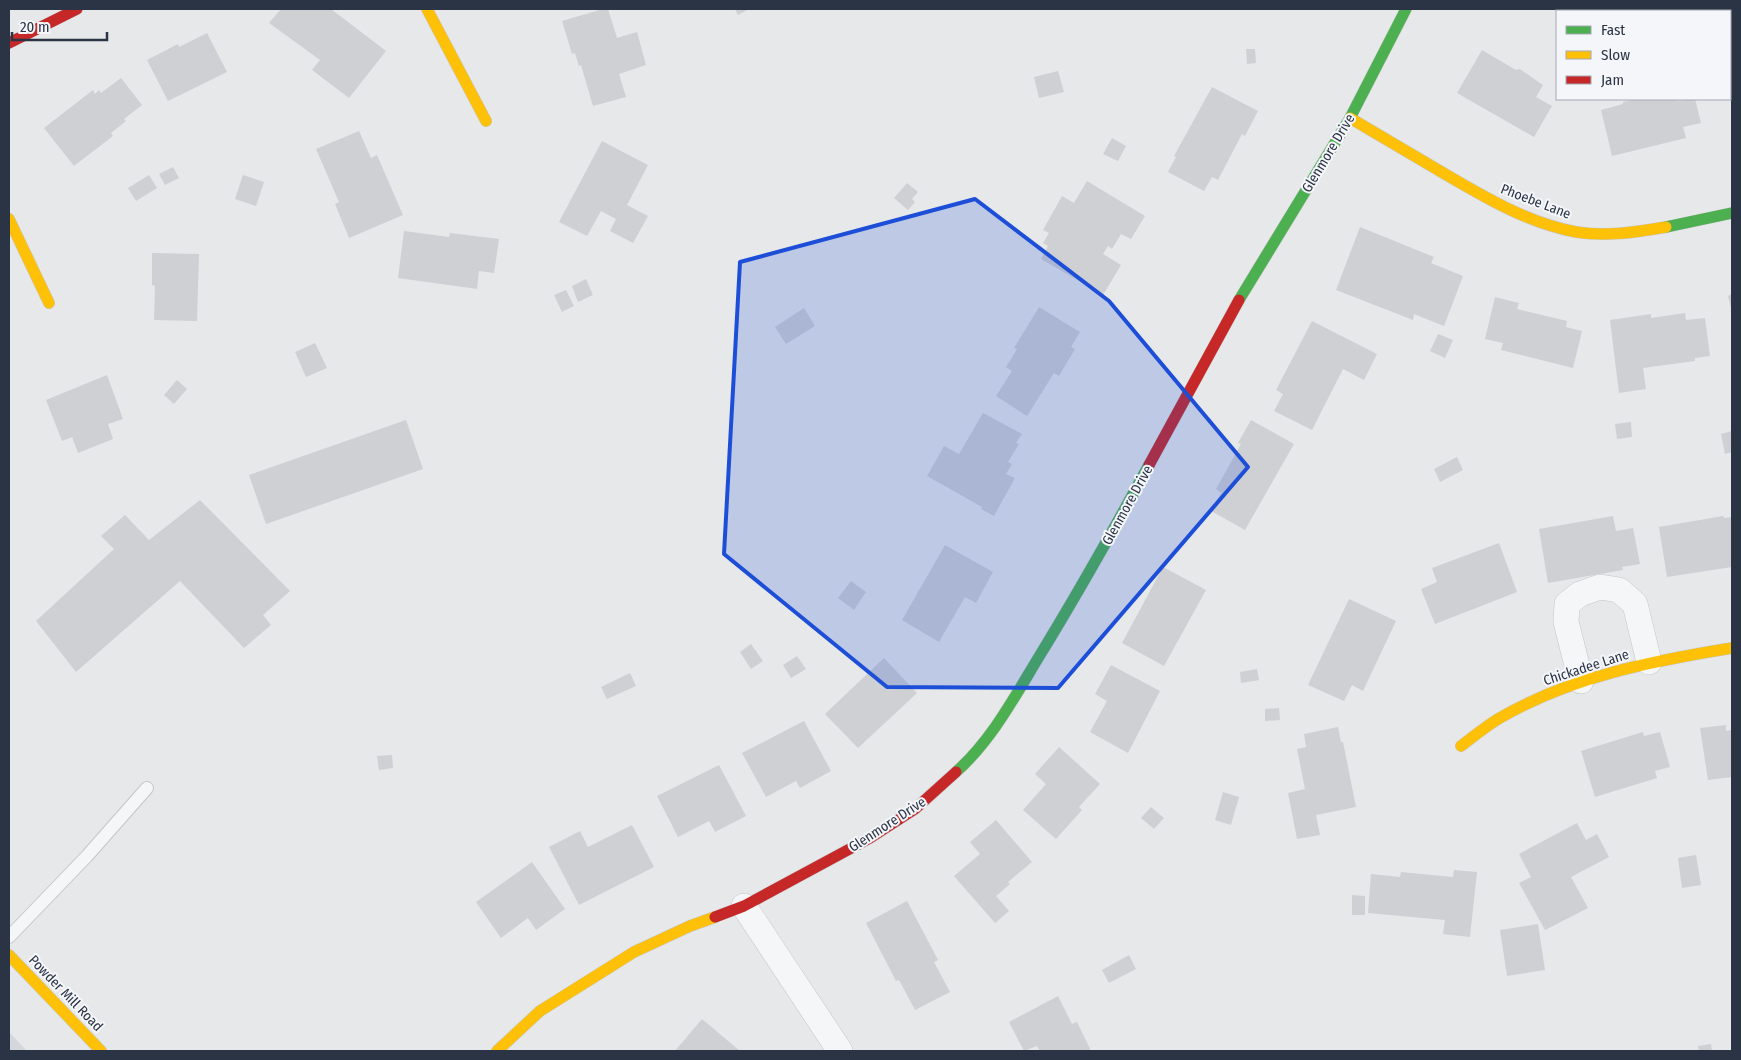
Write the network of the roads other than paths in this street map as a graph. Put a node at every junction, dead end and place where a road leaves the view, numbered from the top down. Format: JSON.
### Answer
{"nodes":[{"id":1,"x":77,"y":9,"type":"edge"},
{"id":2,"x":427,"y":9,"type":"edge"},
{"id":3,"x":1406,"y":9,"type":"edge"},
{"id":4,"x":9,"y":43,"type":"edge"},
{"id":5,"x":1350,"y":118,"type":"junction"},
{"id":6,"x":486,"y":121,"type":"dead end"},
{"id":7,"x":1732,"y":213,"type":"edge"},
{"id":8,"x":9,"y":219,"type":"edge"},
{"id":9,"x":49,"y":303,"type":"dead end"},
{"id":10,"x":1732,"y":648,"type":"edge"},
{"id":11,"x":1649,"y":662,"type":"junction"},
{"id":12,"x":1581,"y":682,"type":"junction"},
{"id":13,"x":1461,"y":746,"type":"dead end"},
{"id":14,"x":147,"y":788,"type":"dead end"},
{"id":15,"x":744,"y":906,"type":"junction"},
{"id":16,"x":9,"y":937,"type":"edge"},
{"id":17,"x":9,"y":955,"type":"edge"},
{"id":18,"x":61,"y":1009,"type":"junction"},
{"id":19,"x":86,"y":1051,"type":"edge"},
{"id":20,"x":101,"y":1051,"type":"edge"},
{"id":21,"x":497,"y":1051,"type":"edge"},
{"id":22,"x":840,"y":1051,"type":"edge"}],
"edges":[{"from":1,"to":4,"type":"street"},
{"from":2,"to":6,"type":"street"},
{"from":3,"to":5,"type":"street","name":"Glenmore Drive"},
{"from":5,"to":7,"type":"street","name":"Phoebe Lane"},
{"from":5,"to":15,"type":"street","name":"Glenmore Drive"},
{"from":8,"to":9,"type":"street"},
{"from":10,"to":11,"type":"street","name":"Chickadee Lane"},
{"from":11,"to":12,"type":"street","name":"Chickadee Lane"},
{"from":11,"to":12,"type":"street"},
{"from":12,"to":13,"type":"street","name":"Chickadee Lane"},
{"from":14,"to":16,"type":"lane"},
{"from":15,"to":21,"type":"street","name":"Glenmore Drive"},
{"from":15,"to":22,"type":"street"},
{"from":17,"to":18,"type":"street","name":"Powder Mill Road"},
{"from":18,"to":19,"type":"street"},
{"from":18,"to":20,"type":"street","name":"Powder Mill Road"}]}
